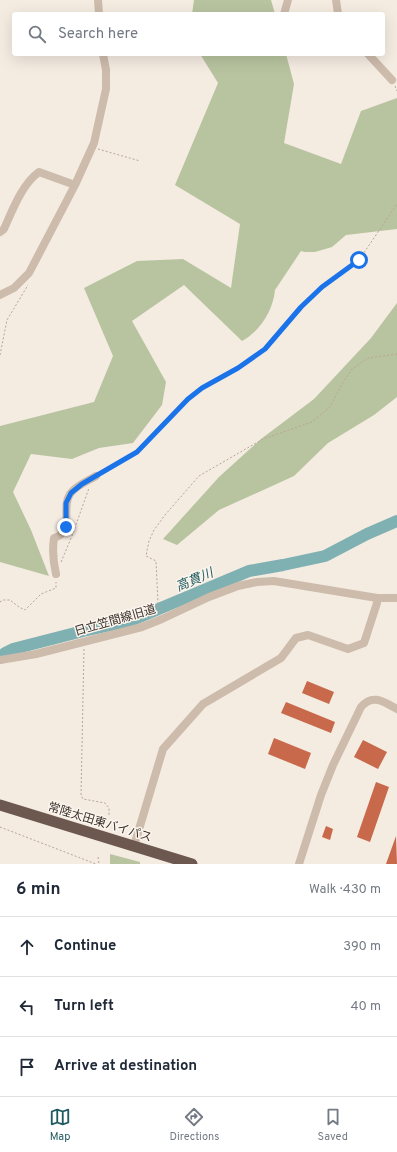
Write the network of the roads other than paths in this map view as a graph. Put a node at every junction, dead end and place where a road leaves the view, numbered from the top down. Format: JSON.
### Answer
{"nodes":[{"id":1,"x":98,"y":0,"type":"edge"},
{"id":2,"x":288,"y":0,"type":"edge"},
{"id":3,"x":336,"y":0,"type":"edge"},
{"id":4,"x":99,"y":12,"type":"edge"},
{"id":5,"x":285,"y":12,"type":"edge"},
{"id":6,"x":338,"y":12,"type":"edge"},
{"id":7,"x":103,"y":56,"type":"edge"},
{"id":8,"x":370,"y":56,"type":"edge"},
{"id":9,"x":392,"y":80,"type":"dead end"},
{"id":10,"x":75,"y":185,"type":"junction"},
{"id":11,"x":0,"y":232,"type":"edge"},
{"id":12,"x":0,"y":295,"type":"edge"},
{"id":13,"x":96,"y":476,"type":"road end"},
{"id":14,"x":56,"y":574,"type":"road end"},
{"id":15,"x":377,"y":598,"type":"junction"},
{"id":16,"x":397,"y":598,"type":"edge"},
{"id":17,"x":0,"y":660,"type":"edge"},
{"id":18,"x":397,"y":708,"type":"edge"},
{"id":19,"x":0,"y":805,"type":"edge"},
{"id":20,"x":134,"y":846,"type":"junction"},
{"id":21,"x":192,"y":864,"type":"edge"},
{"id":22,"x":299,"y":864,"type":"edge"}],
"edges":[{"from":1,"to":4,"type":"street"},
{"from":2,"to":5,"type":"street"},
{"from":3,"to":6,"type":"street"},
{"from":7,"to":10,"type":"street"},
{"from":8,"to":9,"type":"street"},
{"from":10,"to":11,"type":"street"},
{"from":10,"to":12,"type":"street"},
{"from":13,"to":14,"type":"street"},
{"from":15,"to":16,"type":"street","name":"日立笠間線旧道"},
{"from":15,"to":17,"type":"street","name":"日立笠間線旧道"},
{"from":15,"to":20,"type":"street"},
{"from":18,"to":22,"type":"street"},
{"from":19,"to":20,"type":"highway","name":"常陸太田東バイパス"},
{"from":20,"to":21,"type":"highway","name":"常陸太田東バイパス"}]}
